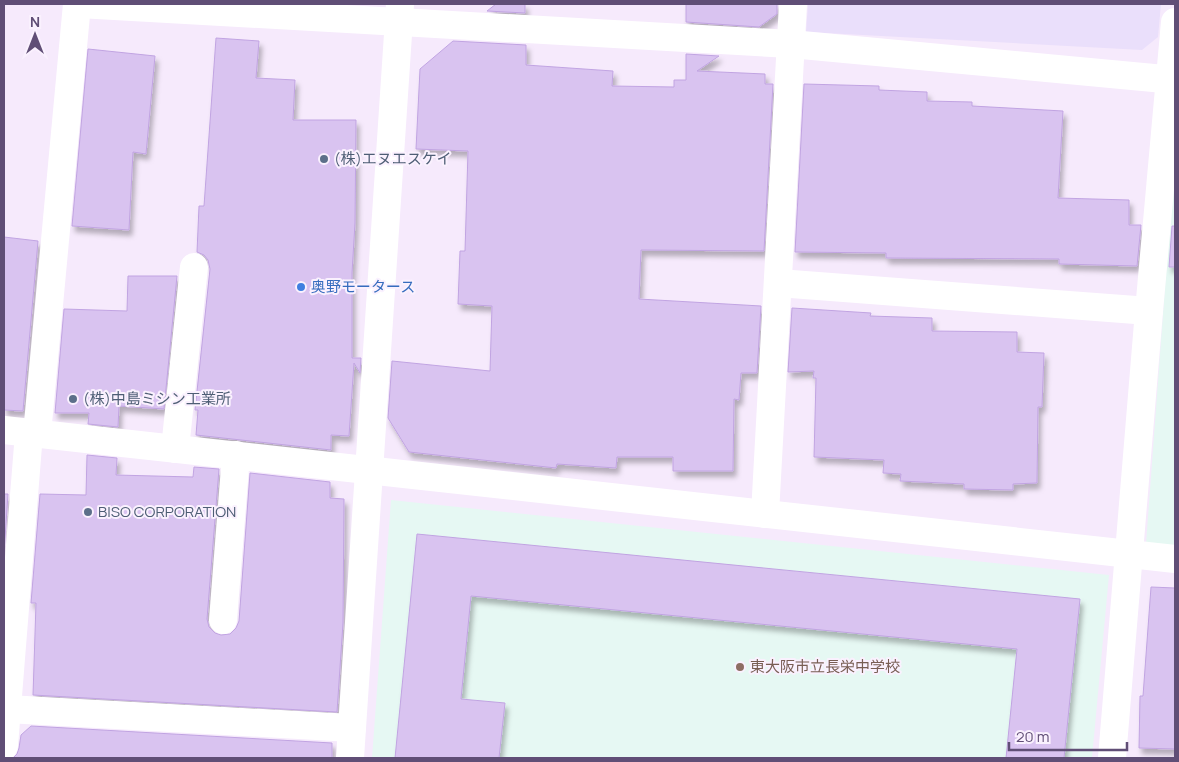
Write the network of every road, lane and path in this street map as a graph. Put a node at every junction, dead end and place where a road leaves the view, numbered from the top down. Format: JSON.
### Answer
{"nodes":[{"id":1,"x":78,"y":4,"type":"edge"},
{"id":2,"x":793,"y":4,"type":"edge"},
{"id":3,"x":399,"y":13,"type":"edge"},
{"id":4,"x":1175,"y":22,"type":"edge"},
{"id":5,"x":791,"y":44,"type":"junction"},
{"id":6,"x":1173,"y":80,"type":"edge"},
{"id":7,"x":194,"y":266,"type":"dead end"},
{"id":8,"x":778,"y":283,"type":"junction"},
{"id":9,"x":1149,"y":311,"type":"junction"},
{"id":10,"x":23,"y":432,"type":"edge"},
{"id":11,"x":175,"y":449,"type":"junction"},
{"id":12,"x":236,"y":455,"type":"junction"},
{"id":13,"x":369,"y":470,"type":"junction"},
{"id":14,"x":765,"y":514,"type":"junction"},
{"id":15,"x":1128,"y":555,"type":"junction"},
{"id":16,"x":1175,"y":560,"type":"edge"},
{"id":17,"x":9,"y":617,"type":"edge"},
{"id":18,"x":223,"y":620,"type":"dead end"},
{"id":19,"x":7,"y":709,"type":"junction"},
{"id":20,"x":352,"y":728,"type":"junction"},
{"id":21,"x":4,"y":746,"type":"edge"},
{"id":22,"x":350,"y":758,"type":"edge"},
{"id":23,"x":1112,"y":758,"type":"edge"}],
"edges":[{"from":1,"to":3,"type":"street"},
{"from":1,"to":10,"type":"street"},
{"from":2,"to":5,"type":"street"},
{"from":3,"to":5,"type":"street"},
{"from":3,"to":13,"type":"street"},
{"from":4,"to":6,"type":"street"},
{"from":5,"to":6,"type":"street"},
{"from":5,"to":8,"type":"street"},
{"from":6,"to":9,"type":"street"},
{"from":7,"to":11,"type":"street"},
{"from":8,"to":9,"type":"street"},
{"from":8,"to":14,"type":"street"},
{"from":9,"to":15,"type":"street"},
{"from":10,"to":11,"type":"street"},
{"from":10,"to":17,"type":"street"},
{"from":11,"to":12,"type":"street"},
{"from":12,"to":13,"type":"street"},
{"from":12,"to":18,"type":"street"},
{"from":13,"to":14,"type":"street"},
{"from":13,"to":20,"type":"street"},
{"from":14,"to":15,"type":"street"},
{"from":15,"to":16,"type":"street"},
{"from":15,"to":23,"type":"street"},
{"from":17,"to":19,"type":"street"},
{"from":19,"to":20,"type":"street"},
{"from":19,"to":21,"type":"street"},
{"from":20,"to":22,"type":"street"}]}
